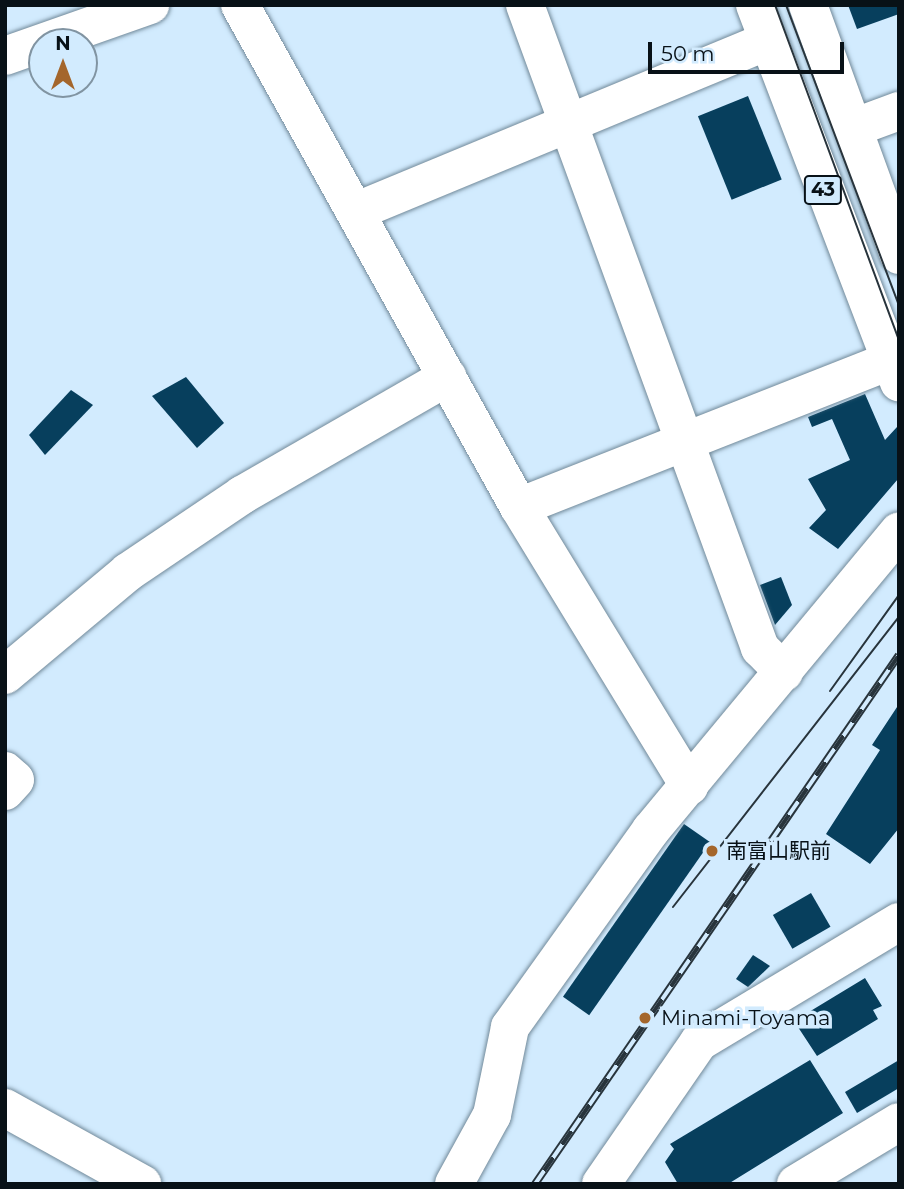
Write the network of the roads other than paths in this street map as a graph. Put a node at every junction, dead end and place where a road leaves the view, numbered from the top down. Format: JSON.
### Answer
{"nodes":[{"id":1,"x":150,"y":5,"type":"edge"},
{"id":2,"x":240,"y":5,"type":"edge"},
{"id":3,"x":525,"y":5,"type":"edge"},
{"id":4,"x":755,"y":5,"type":"edge"},
{"id":5,"x":808,"y":5,"type":"edge"},
{"id":6,"x":768,"y":41,"type":"junction"},
{"id":7,"x":5,"y":56,"type":"edge"},
{"id":8,"x":899,"y":111,"type":"edge"},
{"id":9,"x":568,"y":124,"type":"junction"},
{"id":10,"x":853,"y":128,"type":"junction"},
{"id":11,"x":357,"y":211,"type":"junction"},
{"id":12,"x":899,"y":255,"type":"edge"},
{"id":13,"x":893,"y":372,"type":"edge"},
{"id":14,"x":447,"y":377,"type":"junction"},
{"id":15,"x":683,"y":438,"type":"junction"},
{"id":16,"x":519,"y":507,"type":"junction"},
{"id":17,"x":899,"y":531,"type":"edge"},
{"id":18,"x":784,"y":673,"type":"junction"},
{"id":19,"x":5,"y":675,"type":"edge"},
{"id":20,"x":5,"y":771,"type":"edge"},
{"id":21,"x":689,"y":786,"type":"junction"},
{"id":22,"x":5,"y":791,"type":"edge"},
{"id":23,"x":899,"y":922,"type":"edge"},
{"id":24,"x":5,"y":1108,"type":"edge"},
{"id":25,"x":899,"y":1122,"type":"edge"},
{"id":26,"x":142,"y":1184,"type":"edge"},
{"id":27,"x":454,"y":1184,"type":"edge"},
{"id":28,"x":601,"y":1184,"type":"edge"},
{"id":29,"x":796,"y":1184,"type":"edge"}],
"edges":[{"from":1,"to":7,"type":"street"},
{"from":2,"to":11,"type":"street"},
{"from":3,"to":9,"type":"street"},
{"from":4,"to":6,"type":"street","number":"43"},
{"from":5,"to":10,"type":"street","number":"43"},
{"from":6,"to":9,"type":"street"},
{"from":6,"to":13,"type":"street","number":"43"},
{"from":8,"to":10,"type":"street"},
{"from":9,"to":11,"type":"street"},
{"from":9,"to":15,"type":"street"},
{"from":10,"to":12,"type":"street","number":"43"},
{"from":11,"to":14,"type":"street"},
{"from":13,"to":15,"type":"street"},
{"from":14,"to":16,"type":"street"},
{"from":14,"to":19,"type":"street"},
{"from":15,"to":16,"type":"street"},
{"from":15,"to":18,"type":"street"},
{"from":16,"to":21,"type":"street"},
{"from":17,"to":18,"type":"street"},
{"from":18,"to":21,"type":"street"},
{"from":20,"to":22,"type":"street"},
{"from":21,"to":27,"type":"street"},
{"from":23,"to":28,"type":"street"},
{"from":24,"to":26,"type":"street"},
{"from":25,"to":29,"type":"street"}]}
